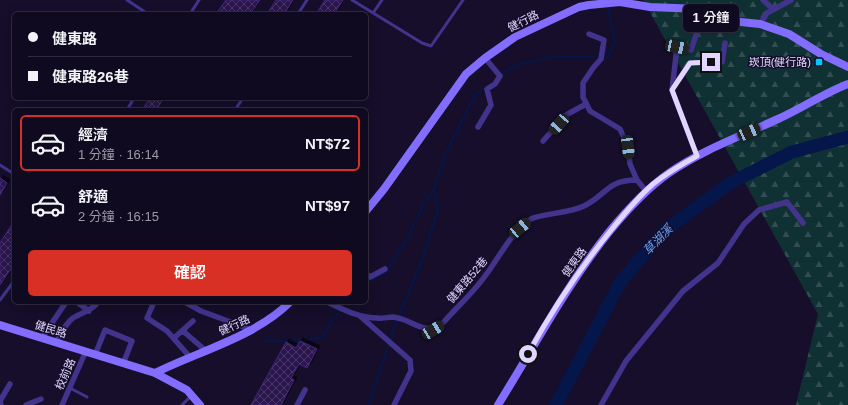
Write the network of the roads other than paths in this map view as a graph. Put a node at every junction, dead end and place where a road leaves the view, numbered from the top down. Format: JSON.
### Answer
{"nodes":[{"id":1,"x":127,"y":0,"type":"edge"},
{"id":2,"x":199,"y":0,"type":"edge"},
{"id":3,"x":307,"y":0,"type":"edge"},
{"id":4,"x":352,"y":0,"type":"edge"},
{"id":5,"x":382,"y":0,"type":"edge"},
{"id":6,"x":463,"y":0,"type":"edge"},
{"id":7,"x":764,"y":0,"type":"edge"},
{"id":8,"x":791,"y":0,"type":"edge"},
{"id":9,"x":774,"y":9,"type":"junction"},
{"id":10,"x":145,"y":12,"type":"edge"},
{"id":11,"x":191,"y":12,"type":"edge"},
{"id":12,"x":299,"y":12,"type":"edge"},
{"id":13,"x":372,"y":13,"type":"junction"},
{"id":14,"x":760,"y":24,"type":"junction"},
{"id":15,"x":697,"y":32,"type":"dead end"},
{"id":16,"x":589,"y":34,"type":"dead end"},
{"id":17,"x":725,"y":43,"type":"dead end"},
{"id":18,"x":485,"y":58,"type":"junction"},
{"id":19,"x":848,"y":66,"type":"edge"},
{"id":20,"x":848,"y":84,"type":"edge"},
{"id":21,"x":672,"y":90,"type":"junction"},
{"id":22,"x":586,"y":104,"type":"junction"},
{"id":23,"x":478,"y":127,"type":"dead end"},
{"id":24,"x":543,"y":141,"type":"dead end"},
{"id":25,"x":697,"y":156,"type":"junction"},
{"id":26,"x":0,"y":165,"type":"edge"},
{"id":27,"x":12,"y":173,"type":"edge"},
{"id":28,"x":637,"y":180,"type":"junction"},
{"id":29,"x":646,"y":191,"type":"junction"},
{"id":30,"x":368,"y":209,"type":"edge"},
{"id":31,"x":803,"y":223,"type":"dead end"},
{"id":32,"x":385,"y":269,"type":"dead end"},
{"id":33,"x":368,"y":276,"type":"edge"},
{"id":34,"x":12,"y":283,"type":"edge"},
{"id":35,"x":0,"y":300,"type":"edge"},
{"id":36,"x":65,"y":304,"type":"edge"},
{"id":37,"x":80,"y":304,"type":"edge"},
{"id":38,"x":96,"y":304,"type":"edge"},
{"id":39,"x":153,"y":304,"type":"edge"},
{"id":40,"x":189,"y":304,"type":"edge"},
{"id":41,"x":288,"y":304,"type":"edge"},
{"id":42,"x":332,"y":304,"type":"edge"},
{"id":43,"x":89,"y":311,"type":"junction"},
{"id":44,"x":360,"y":316,"type":"junction"},
{"id":45,"x":193,"y":320,"type":"dead end"},
{"id":46,"x":0,"y":325,"type":"edge"},
{"id":47,"x":252,"y":330,"type":"junction"},
{"id":48,"x":183,"y":331,"type":"junction"},
{"id":49,"x":42,"y":338,"type":"junction"},
{"id":50,"x":174,"y":338,"type":"junction"},
{"id":51,"x":56,"y":342,"type":"junction"},
{"id":52,"x":205,"y":350,"type":"junction"},
{"id":53,"x":86,"y":352,"type":"junction"},
{"id":54,"x":95,"y":354,"type":"junction"},
{"id":55,"x":190,"y":356,"type":"junction"},
{"id":56,"x":123,"y":364,"type":"junction"},
{"id":57,"x":155,"y":373,"type":"junction"},
{"id":58,"x":10,"y":384,"type":"dead end"},
{"id":59,"x":70,"y":388,"type":"junction"},
{"id":60,"x":304,"y":390,"type":"dead end"},
{"id":61,"x":192,"y":395,"type":"junction"},
{"id":62,"x":87,"y":397,"type":"dead end"},
{"id":63,"x":40,"y":399,"type":"dead end"},
{"id":64,"x":1,"y":405,"type":"edge"},
{"id":65,"x":26,"y":405,"type":"edge"},
{"id":66,"x":62,"y":405,"type":"edge"},
{"id":67,"x":182,"y":405,"type":"edge"},
{"id":68,"x":200,"y":405,"type":"edge"},
{"id":69,"x":297,"y":405,"type":"edge"},
{"id":70,"x":394,"y":405,"type":"edge"},
{"id":71,"x":498,"y":405,"type":"edge"},
{"id":72,"x":601,"y":405,"type":"edge"}],
"edges":[{"from":1,"to":10,"type":"lane"},
{"from":2,"to":11,"type":"lane"},
{"from":3,"to":12,"type":"lane"},
{"from":4,"to":13,"type":"lane"},
{"from":5,"to":13,"type":"lane"},
{"from":6,"to":13,"type":"lane"},
{"from":7,"to":9,"type":"street"},
{"from":8,"to":9,"type":"street"},
{"from":9,"to":14,"type":"street"},
{"from":14,"to":18,"type":"street","name":"健行路"},
{"from":14,"to":19,"type":"street","name":"健行路"},
{"from":15,"to":21,"type":"street"},
{"from":16,"to":22,"type":"street"},
{"from":17,"to":21,"type":"street"},
{"from":18,"to":23,"type":"street"},
{"from":18,"to":30,"type":"street","name":"健行路"},
{"from":20,"to":25,"type":"street","name":"健東路"},
{"from":21,"to":25,"type":"street"},
{"from":22,"to":24,"type":"street"},
{"from":22,"to":28,"type":"street"},
{"from":25,"to":29,"type":"street","name":"健東路"},
{"from":26,"to":27,"type":"lane"},
{"from":28,"to":29,"type":"street"},
{"from":28,"to":44,"type":"street","name":"健東路52巷"},
{"from":29,"to":71,"type":"street","name":"健東路"},
{"from":31,"to":72,"type":"street"},
{"from":32,"to":33,"type":"street"},
{"from":34,"to":35,"type":"lane"},
{"from":36,"to":49,"type":"street"},
{"from":37,"to":43,"type":"street"},
{"from":38,"to":43,"type":"street"},
{"from":39,"to":50,"type":"street"},
{"from":40,"to":47,"type":"street"},
{"from":41,"to":47,"type":"street","name":"健行路"},
{"from":42,"to":44,"type":"street"},
{"from":43,"to":51,"type":"street"},
{"from":44,"to":70,"type":"street"},
{"from":45,"to":48,"type":"street"},
{"from":46,"to":49,"type":"street","name":"健民路"},
{"from":47,"to":52,"type":"street","name":"健行路"},
{"from":48,"to":50,"type":"street"},
{"from":48,"to":52,"type":"street"},
{"from":49,"to":51,"type":"street","name":"健民路"},
{"from":50,"to":55,"type":"street"},
{"from":51,"to":53,"type":"street","name":"健民路"},
{"from":52,"to":55,"type":"street","name":"健行路"},
{"from":53,"to":54,"type":"street","name":"健民路"},
{"from":53,"to":59,"type":"street","name":"校前路"},
{"from":54,"to":56,"type":"street","name":"健民路"},
{"from":54,"to":56,"type":"street"},
{"from":55,"to":57,"type":"street","name":"健行路"},
{"from":56,"to":57,"type":"street","name":"健民路"},
{"from":57,"to":61,"type":"street","name":"健民路"},
{"from":58,"to":64,"type":"street"},
{"from":59,"to":62,"type":"lane"},
{"from":59,"to":66,"type":"street","name":"校前路"},
{"from":60,"to":69,"type":"street"},
{"from":61,"to":67,"type":"lane"},
{"from":61,"to":68,"type":"street","name":"健民路"},
{"from":63,"to":65,"type":"street"}]}
